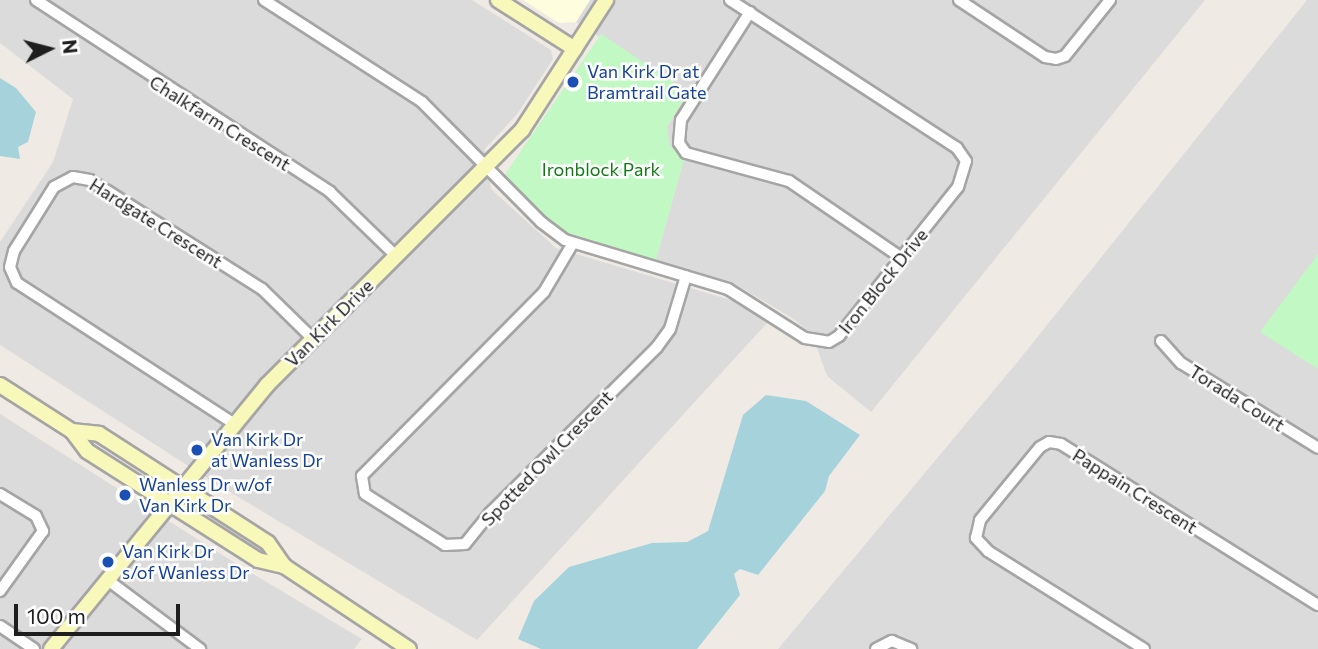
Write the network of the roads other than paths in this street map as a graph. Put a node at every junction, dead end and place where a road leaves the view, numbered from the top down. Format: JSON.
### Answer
{"nodes":[{"id":1,"x":36,"y":0,"type":"edge"},
{"id":2,"x":264,"y":0,"type":"edge"},
{"id":3,"x":498,"y":0,"type":"edge"},
{"id":4,"x":606,"y":0,"type":"edge"},
{"id":5,"x":730,"y":0,"type":"edge"},
{"id":6,"x":959,"y":0,"type":"edge"},
{"id":7,"x":1110,"y":0,"type":"edge"},
{"id":8,"x":750,"y":12,"type":"junction"},
{"id":9,"x":575,"y":49,"type":"junction"},
{"id":10,"x":486,"y":168,"type":"junction"},
{"id":11,"x":573,"y":243,"type":"junction"},
{"id":12,"x":396,"y":256,"type":"junction"},
{"id":13,"x":902,"y":258,"type":"junction"},
{"id":14,"x":686,"y":276,"type":"junction"},
{"id":15,"x":313,"y":339,"type":"junction"},
{"id":16,"x":1161,"y":341,"type":"dead end"},
{"id":17,"x":0,"y":385,"type":"edge"},
{"id":18,"x":236,"y":425,"type":"junction"},
{"id":19,"x":72,"y":431,"type":"junction"},
{"id":20,"x":1318,"y":448,"type":"edge"},
{"id":21,"x":185,"y":490,"type":"junction"},
{"id":22,"x":0,"y":494,"type":"edge"},
{"id":23,"x":172,"y":506,"type":"junction"},
{"id":24,"x":284,"y":566,"type":"junction"},
{"id":25,"x":109,"y":581,"type":"junction"},
{"id":26,"x":0,"y":591,"type":"edge"},
{"id":27,"x":1318,"y":605,"type":"edge"},
{"id":28,"x":0,"y":626,"type":"edge"},
{"id":29,"x":34,"y":649,"type":"edge"},
{"id":30,"x":51,"y":649,"type":"edge"},
{"id":31,"x":200,"y":649,"type":"edge"},
{"id":32,"x":409,"y":649,"type":"edge"},
{"id":33,"x":876,"y":649,"type":"edge"},
{"id":34,"x":911,"y":649,"type":"edge"},
{"id":35,"x":1144,"y":649,"type":"edge"}],
"edges":[{"from":1,"to":12,"type":"street","name":"Chalkfarm Crescent"},
{"from":2,"to":10,"type":"street"},
{"from":3,"to":9,"type":"street"},
{"from":4,"to":9,"type":"street","name":"Van Kirk Drive"},
{"from":5,"to":8,"type":"street","name":"Iron Block Drive"},
{"from":6,"to":7,"type":"street"},
{"from":8,"to":13,"type":"street","name":"Iron Block Drive"},
{"from":8,"to":13,"type":"street"},
{"from":9,"to":10,"type":"street","name":"Van Kirk Drive"},
{"from":10,"to":11,"type":"street","name":"Iron Block Drive"},
{"from":10,"to":12,"type":"street","name":"Van Kirk Drive"},
{"from":11,"to":14,"type":"street","name":"Iron Block Drive"},
{"from":11,"to":14,"type":"street","name":"Spotted Owl Crescent"},
{"from":12,"to":15,"type":"street","name":"Van Kirk Drive"},
{"from":13,"to":14,"type":"street","name":"Iron Block Drive"},
{"from":15,"to":18,"type":"street","name":"Van Kirk Drive"},
{"from":15,"to":18,"type":"street","name":"Hardgate Crescent"},
{"from":16,"to":20,"type":"street","name":"Torada Court"},
{"from":17,"to":19,"type":"street"},
{"from":18,"to":21,"type":"street","name":"Van Kirk Drive"},
{"from":19,"to":21,"type":"street"},
{"from":19,"to":23,"type":"street"},
{"from":21,"to":23,"type":"street","name":"Van Kirk Drive"},
{"from":21,"to":24,"type":"street"},
{"from":22,"to":26,"type":"street"},
{"from":23,"to":24,"type":"street"},
{"from":23,"to":25,"type":"street","name":"Van Kirk Drive"},
{"from":24,"to":32,"type":"street"},
{"from":25,"to":30,"type":"street","name":"Van Kirk Drive"},
{"from":25,"to":31,"type":"street"},
{"from":27,"to":35,"type":"street","name":"Pappain Crescent"},
{"from":28,"to":29,"type":"street"},
{"from":33,"to":34,"type":"street"}]}
